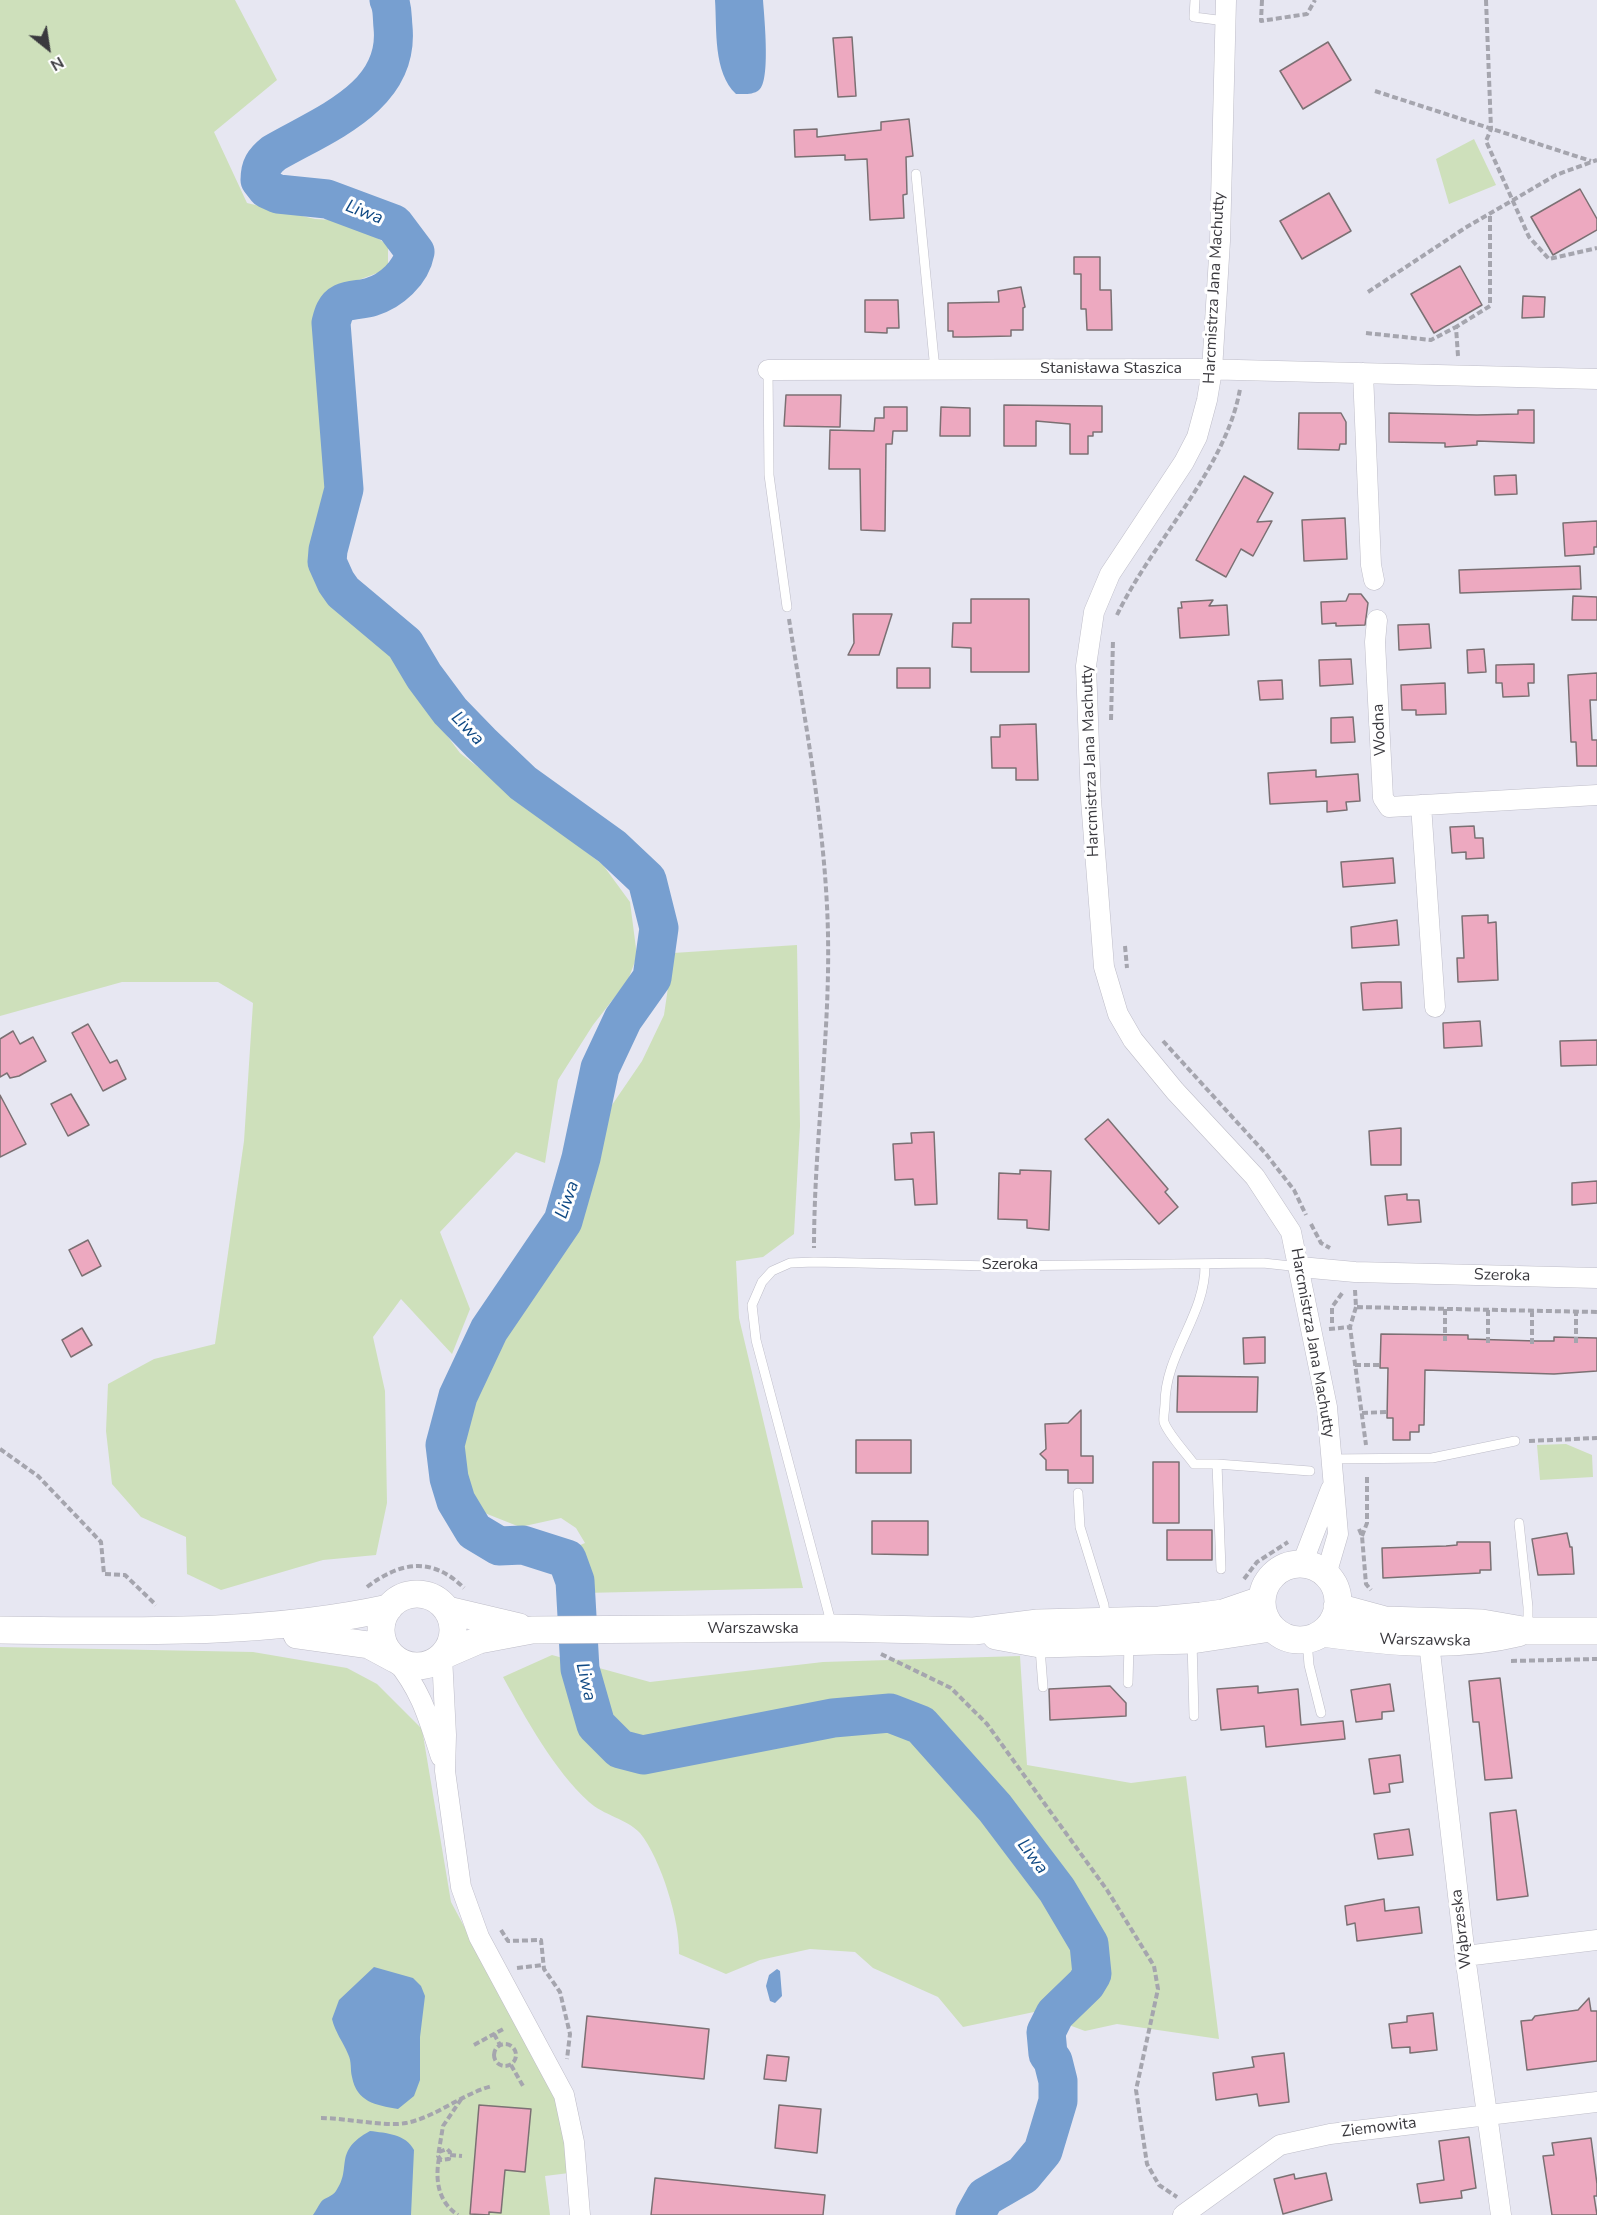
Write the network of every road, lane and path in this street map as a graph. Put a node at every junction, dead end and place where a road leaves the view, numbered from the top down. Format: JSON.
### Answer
{"nodes":[{"id":1,"x":1195,"y":0,"type":"edge"},
{"id":2,"x":1226,"y":0,"type":"edge"},
{"id":3,"x":1262,"y":0,"type":"edge"},
{"id":4,"x":1315,"y":0,"type":"edge"},
{"id":5,"x":1486,"y":0,"type":"edge"},
{"id":6,"x":1225,"y":21,"type":"junction"},
{"id":7,"x":1376,"y":91,"type":"dead end"},
{"id":8,"x":1491,"y":129,"type":"junction"},
{"id":9,"x":1594,"y":161,"type":"edge"},
{"id":10,"x":916,"y":174,"type":"dead end"},
{"id":11,"x":1513,"y":200,"type":"junction"},
{"id":12,"x":1490,"y":214,"type":"junction"},
{"id":13,"x":1597,"y":248,"type":"edge"},
{"id":14,"x":1368,"y":292,"type":"dead end"},
{"id":15,"x":1456,"y":327,"type":"junction"},
{"id":16,"x":1366,"y":333,"type":"dead end"},
{"id":17,"x":768,"y":370,"type":"joint"},
{"id":18,"x":935,"y":370,"type":"junction"},
{"id":19,"x":1212,"y":370,"type":"junction"},
{"id":20,"x":1240,"y":371,"type":"junction"},
{"id":21,"x":1363,"y":373,"type":"junction"},
{"id":22,"x":1463,"y":377,"type":"junction"},
{"id":23,"x":1597,"y":379,"type":"edge"},
{"id":24,"x":1374,"y":580,"type":"dead end"},
{"id":25,"x":787,"y":607,"type":"joint"},
{"id":26,"x":1115,"y":619,"type":"dead end"},
{"id":27,"x":1377,"y":620,"type":"dead end"},
{"id":28,"x":1113,"y":638,"type":"dead end"},
{"id":29,"x":1111,"y":730,"type":"dead end"},
{"id":30,"x":1597,"y":795,"type":"edge"},
{"id":31,"x":1420,"y":806,"type":"junction"},
{"id":32,"x":1124,"y":936,"type":"dead end"},
{"id":33,"x":1128,"y":978,"type":"dead end"},
{"id":34,"x":1435,"y":1007,"type":"dead end"},
{"id":35,"x":1159,"y":1037,"type":"dead end"},
{"id":36,"x":814,"y":1262,"type":"junction"},
{"id":37,"x":1205,"y":1264,"type":"junction"},
{"id":38,"x":1300,"y":1267,"type":"junction"},
{"id":39,"x":1355,"y":1272,"type":"junction"},
{"id":40,"x":1597,"y":1278,"type":"edge"},
{"id":41,"x":1356,"y":1307,"type":"junction"},
{"id":42,"x":1444,"y":1309,"type":"junction"},
{"id":43,"x":1488,"y":1310,"type":"junction"},
{"id":44,"x":1532,"y":1311,"type":"junction"},
{"id":45,"x":1576,"y":1311,"type":"junction"},
{"id":46,"x":1597,"y":1312,"type":"edge"},
{"id":47,"x":1445,"y":1341,"type":"dead end"},
{"id":48,"x":1576,"y":1344,"type":"dead end"},
{"id":49,"x":1488,"y":1346,"type":"dead end"},
{"id":50,"x":1532,"y":1347,"type":"dead end"},
{"id":51,"x":1355,"y":1365,"type":"junction"},
{"id":52,"x":1381,"y":1365,"type":"dead end"},
{"id":53,"x":1386,"y":1412,"type":"dead end"},
{"id":54,"x":1362,"y":1413,"type":"junction"},
{"id":55,"x":1597,"y":1438,"type":"edge"},
{"id":56,"x":1515,"y":1441,"type":"joint"},
{"id":57,"x":0,"y":1449,"type":"edge"},
{"id":58,"x":1331,"y":1459,"type":"junction"},
{"id":59,"x":1367,"y":1459,"type":"junction"},
{"id":60,"x":1217,"y":1464,"type":"junction"},
{"id":61,"x":1310,"y":1471,"type":"dead end"},
{"id":62,"x":1078,"y":1493,"type":"dead end"},
{"id":63,"x":1519,"y":1523,"type":"dead end"},
{"id":64,"x":1294,"y":1536,"type":"dead end"},
{"id":65,"x":1362,"y":1536,"type":"dead end"},
{"id":66,"x":1221,"y":1569,"type":"dead end"},
{"id":67,"x":1314,"y":1569,"type":"junction"},
{"id":68,"x":365,"y":1588,"type":"dead end"},
{"id":69,"x":1251,"y":1592,"type":"junction"},
{"id":70,"x":468,"y":1593,"type":"dead end"},
{"id":71,"x":145,"y":1605,"type":"dead end"},
{"id":72,"x":156,"y":1605,"type":"junction"},
{"id":73,"x":168,"y":1605,"type":"dead end"},
{"id":74,"x":1338,"y":1607,"type":"junction"},
{"id":75,"x":389,"y":1608,"type":"junction"},
{"id":76,"x":447,"y":1610,"type":"junction"},
{"id":77,"x":1105,"y":1621,"type":"junction"},
{"id":78,"x":833,"y":1628,"type":"junction"},
{"id":79,"x":1271,"y":1628,"type":"junction"},
{"id":80,"x":230,"y":1629,"type":"junction"},
{"id":81,"x":0,"y":1630,"type":"edge"},
{"id":82,"x":532,"y":1630,"type":"junction"},
{"id":83,"x":974,"y":1631,"type":"junction"},
{"id":84,"x":1528,"y":1631,"type":"junction"},
{"id":85,"x":1597,"y":1631,"type":"edge"},
{"id":86,"x":1315,"y":1636,"type":"junction"},
{"id":87,"x":1192,"y":1640,"type":"junction"},
{"id":88,"x":1129,"y":1642,"type":"junction"},
{"id":89,"x":1429,"y":1643,"type":"junction"},
{"id":90,"x":1040,"y":1644,"type":"junction"},
{"id":91,"x":875,"y":1651,"type":"dead end"},
{"id":92,"x":442,"y":1656,"type":"junction"},
{"id":93,"x":395,"y":1659,"type":"junction"},
{"id":94,"x":1597,"y":1659,"type":"edge"},
{"id":95,"x":1504,"y":1661,"type":"dead end"},
{"id":96,"x":1128,"y":1683,"type":"dead end"},
{"id":97,"x":1042,"y":1687,"type":"dead end"},
{"id":98,"x":1321,"y":1713,"type":"dead end"},
{"id":99,"x":1194,"y":1716,"type":"dead end"},
{"id":100,"x":445,"y":1771,"type":"junction"},
{"id":101,"x":1597,"y":1940,"type":"edge"},
{"id":102,"x":1465,"y":1956,"type":"junction"},
{"id":103,"x":509,"y":2026,"type":"dead end"},
{"id":104,"x":494,"y":2034,"type":"junction"},
{"id":105,"x":474,"y":2045,"type":"dead end"},
{"id":106,"x":500,"y":2045,"type":"junction"},
{"id":107,"x":511,"y":2065,"type":"junction"},
{"id":108,"x":492,"y":2086,"type":"dead end"},
{"id":109,"x":523,"y":2086,"type":"dead end"},
{"id":110,"x":464,"y":2096,"type":"junction"},
{"id":111,"x":1597,"y":2102,"type":"edge"},
{"id":112,"x":1486,"y":2114,"type":"junction"},
{"id":113,"x":321,"y":2118,"type":"dead end"},
{"id":114,"x":439,"y":2152,"type":"junction"},
{"id":115,"x":450,"y":2156,"type":"junction"},
{"id":116,"x":462,"y":2156,"type":"dead end"},
{"id":117,"x":439,"y":2158,"type":"junction"},
{"id":118,"x":1186,"y":2212,"type":"edge"},
{"id":119,"x":458,"y":2215,"type":"edge"},
{"id":120,"x":580,"y":2215,"type":"edge"},
{"id":121,"x":1501,"y":2215,"type":"edge"}],
"edges":[{"from":1,"to":6,"type":"lane"},
{"from":2,"to":6,"type":"street","name":"Harcmistrza Jana Machutty"},
{"from":3,"to":4,"type":"path"},
{"from":5,"to":8,"type":"path"},
{"from":6,"to":19,"type":"street","name":"Harcmistrza Jana Machutty"},
{"from":7,"to":8,"type":"path"},
{"from":8,"to":9,"type":"path"},
{"from":8,"to":11,"type":"path"},
{"from":9,"to":11,"type":"path"},
{"from":10,"to":18,"type":"lane"},
{"from":11,"to":12,"type":"path"},
{"from":11,"to":13,"type":"path"},
{"from":12,"to":14,"type":"path"},
{"from":12,"to":15,"type":"path"},
{"from":15,"to":16,"type":"path"},
{"from":15,"to":22,"type":"path"},
{"from":17,"to":18,"type":"street","name":"Stanisława Staszica"},
{"from":17,"to":25,"type":"lane"},
{"from":18,"to":19,"type":"street","name":"Stanisława Staszica"},
{"from":19,"to":20,"type":"street","name":"Stanisława Staszica"},
{"from":19,"to":38,"type":"street","name":"Harcmistrza Jana Machutty"},
{"from":20,"to":21,"type":"street","name":"Stanisława Staszica"},
{"from":20,"to":26,"type":"path"},
{"from":21,"to":22,"type":"street","name":"Stanisława Staszica"},
{"from":21,"to":24,"type":"street"},
{"from":22,"to":23,"type":"street","name":"Stanisława Staszica"},
{"from":25,"to":36,"type":"path"},
{"from":27,"to":31,"type":"street","name":"Wodna"},
{"from":28,"to":29,"type":"path"},
{"from":30,"to":31,"type":"street","name":"Wodna"},
{"from":31,"to":34,"type":"street"},
{"from":32,"to":33,"type":"path"},
{"from":35,"to":39,"type":"path"},
{"from":36,"to":37,"type":"lane","name":"Szeroka"},
{"from":36,"to":78,"type":"lane","name":"Szeroka"},
{"from":37,"to":38,"type":"lane","name":"Szeroka"},
{"from":37,"to":60,"type":"lane"},
{"from":38,"to":39,"type":"street","name":"Szeroka"},
{"from":38,"to":58,"type":"street","name":"Harcmistrza Jana Machutty"},
{"from":39,"to":40,"type":"street","name":"Szeroka"},
{"from":39,"to":41,"type":"path"},
{"from":41,"to":42,"type":"path"},
{"from":41,"to":51,"type":"path"},
{"from":42,"to":43,"type":"path"},
{"from":42,"to":47,"type":"path"},
{"from":43,"to":44,"type":"path"},
{"from":43,"to":49,"type":"path"},
{"from":44,"to":45,"type":"path"},
{"from":44,"to":50,"type":"path"},
{"from":45,"to":46,"type":"path"},
{"from":45,"to":48,"type":"path"},
{"from":51,"to":52,"type":"path"},
{"from":51,"to":54,"type":"path"},
{"from":53,"to":54,"type":"path"},
{"from":54,"to":59,"type":"path"},
{"from":55,"to":56,"type":"path"},
{"from":56,"to":59,"type":"lane"},
{"from":57,"to":72,"type":"path"},
{"from":58,"to":59,"type":"lane"},
{"from":58,"to":67,"type":"street","name":"Harcmistrza Jana Machutty"},
{"from":59,"to":65,"type":"path"},
{"from":60,"to":61,"type":"lane"},
{"from":60,"to":66,"type":"lane"},
{"from":62,"to":77,"type":"lane"},
{"from":63,"to":84,"type":"lane"},
{"from":64,"to":69,"type":"path"},
{"from":67,"to":69,"type":"main road"},
{"from":67,"to":74,"type":"main road"},
{"from":68,"to":70,"type":"path"},
{"from":69,"to":77,"type":"main road","name":"Warszawska"},
{"from":69,"to":79,"type":"main road"},
{"from":71,"to":72,"type":"path"},
{"from":72,"to":73,"type":"path"},
{"from":74,"to":84,"type":"main road","name":"Warszawska"},
{"from":74,"to":86,"type":"main road"},
{"from":75,"to":76,"type":"main road"},
{"from":75,"to":80,"type":"main road"},
{"from":75,"to":93,"type":"main road"},
{"from":76,"to":82,"type":"main road"},
{"from":76,"to":92,"type":"main road"},
{"from":77,"to":83,"type":"main road","name":"Warszawska"},
{"from":78,"to":82,"type":"main road","name":"Warszawska"},
{"from":78,"to":83,"type":"main road","name":"Warszawska"},
{"from":79,"to":86,"type":"main road"},
{"from":79,"to":87,"type":"main road","name":"Warszawska"},
{"from":80,"to":81,"type":"main road"},
{"from":80,"to":93,"type":"main road"},
{"from":82,"to":92,"type":"main road"},
{"from":83,"to":90,"type":"main road","name":"Warszawska"},
{"from":84,"to":85,"type":"main road","name":"Warszawska"},
{"from":84,"to":89,"type":"main road","name":"Warszawska"},
{"from":86,"to":89,"type":"main road","name":"Warszawska"},
{"from":86,"to":98,"type":"lane"},
{"from":87,"to":88,"type":"main road","name":"Warszawska"},
{"from":87,"to":99,"type":"lane"},
{"from":88,"to":90,"type":"main road","name":"Warszawska"},
{"from":88,"to":96,"type":"lane"},
{"from":89,"to":102,"type":"street","name":"Wąbrzeska"},
{"from":90,"to":97,"type":"lane"},
{"from":91,"to":118,"type":"path"},
{"from":92,"to":93,"type":"main road"},
{"from":92,"to":100,"type":"street"},
{"from":93,"to":100,"type":"street"},
{"from":94,"to":95,"type":"path"},
{"from":100,"to":120,"type":"street"},
{"from":101,"to":102,"type":"street"},
{"from":102,"to":112,"type":"street","name":"Wąbrzeska"},
{"from":103,"to":104,"type":"path"},
{"from":104,"to":105,"type":"path"},
{"from":104,"to":106,"type":"path"},
{"from":106,"to":107,"type":"path"},
{"from":106,"to":107,"type":"path"},
{"from":107,"to":109,"type":"path"},
{"from":108,"to":110,"type":"path"},
{"from":110,"to":113,"type":"path"},
{"from":110,"to":114,"type":"path"},
{"from":111,"to":112,"type":"street","name":"Ziemowita"},
{"from":112,"to":118,"type":"street","name":"Ziemowita"},
{"from":112,"to":121,"type":"street","name":"Wąbrzeska"},
{"from":114,"to":115,"type":"path"},
{"from":114,"to":117,"type":"path"},
{"from":115,"to":116,"type":"path"},
{"from":115,"to":117,"type":"path"},
{"from":117,"to":119,"type":"path"}]}
